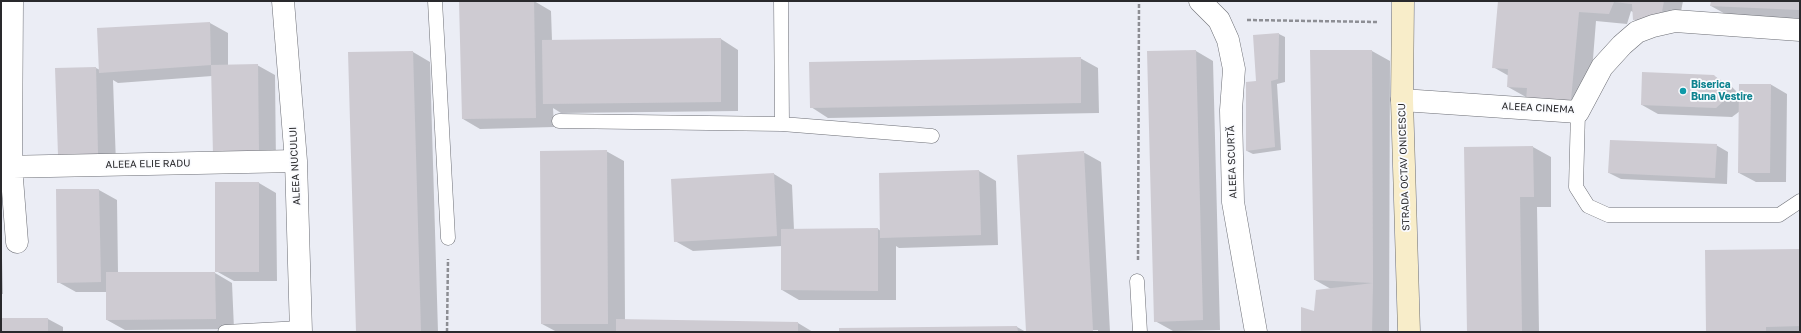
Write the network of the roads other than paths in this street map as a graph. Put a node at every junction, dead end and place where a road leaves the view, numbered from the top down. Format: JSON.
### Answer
{"nodes":[{"id":1,"x":12,"y":1,"type":"edge"},
{"id":2,"x":283,"y":1,"type":"edge"},
{"id":3,"x":435,"y":1,"type":"edge"},
{"id":4,"x":781,"y":1,"type":"edge"},
{"id":5,"x":1200,"y":1,"type":"edge"},
{"id":6,"x":1403,"y":12,"type":"edge"},
{"id":7,"x":1800,"y":30,"type":"edge"},
{"id":8,"x":1402,"y":100,"type":"junction"},
{"id":9,"x":1578,"y":112,"type":"junction"},
{"id":10,"x":559,"y":120,"type":"dead end"},
{"id":11,"x":782,"y":124,"type":"junction"},
{"id":12,"x":932,"y":136,"type":"dead end"},
{"id":13,"x":296,"y":161,"type":"junction"},
{"id":14,"x":6,"y":167,"type":"edge"},
{"id":15,"x":1800,"y":201,"type":"edge"},
{"id":16,"x":448,"y":238,"type":"road end"},
{"id":17,"x":17,"y":242,"type":"dead end"},
{"id":18,"x":1138,"y":280,"type":"road end"},
{"id":19,"x":301,"y":330,"type":"edge"},
{"id":20,"x":226,"y":332,"type":"edge"},
{"id":21,"x":1140,"y":332,"type":"edge"},
{"id":22,"x":1256,"y":332,"type":"edge"},
{"id":23,"x":1409,"y":332,"type":"edge"}],
"edges":[{"from":1,"to":14,"type":"street"},
{"from":2,"to":13,"type":"street","name":"ALEEA NUCULUI"},
{"from":3,"to":16,"type":"lane"},
{"from":4,"to":11,"type":"lane"},
{"from":5,"to":22,"type":"street","name":"ALEEA SCURTĂ"},
{"from":6,"to":8,"type":"street","name":"STRADA OCTAV ONICESCU"},
{"from":7,"to":9,"type":"street","name":"ALEEA CINEMA"},
{"from":8,"to":9,"type":"street","name":"ALEEA CINEMA"},
{"from":8,"to":23,"type":"street","name":"STRADA OCTAV ONICESCU"},
{"from":9,"to":15,"type":"lane"},
{"from":10,"to":11,"type":"lane"},
{"from":11,"to":12,"type":"lane"},
{"from":13,"to":14,"type":"street","name":"ALEEA ELIE RADU"},
{"from":13,"to":19,"type":"street","name":"ALEEA NUCULUI"},
{"from":14,"to":17,"type":"street"},
{"from":18,"to":21,"type":"lane"},
{"from":19,"to":20,"type":"lane"}]}
